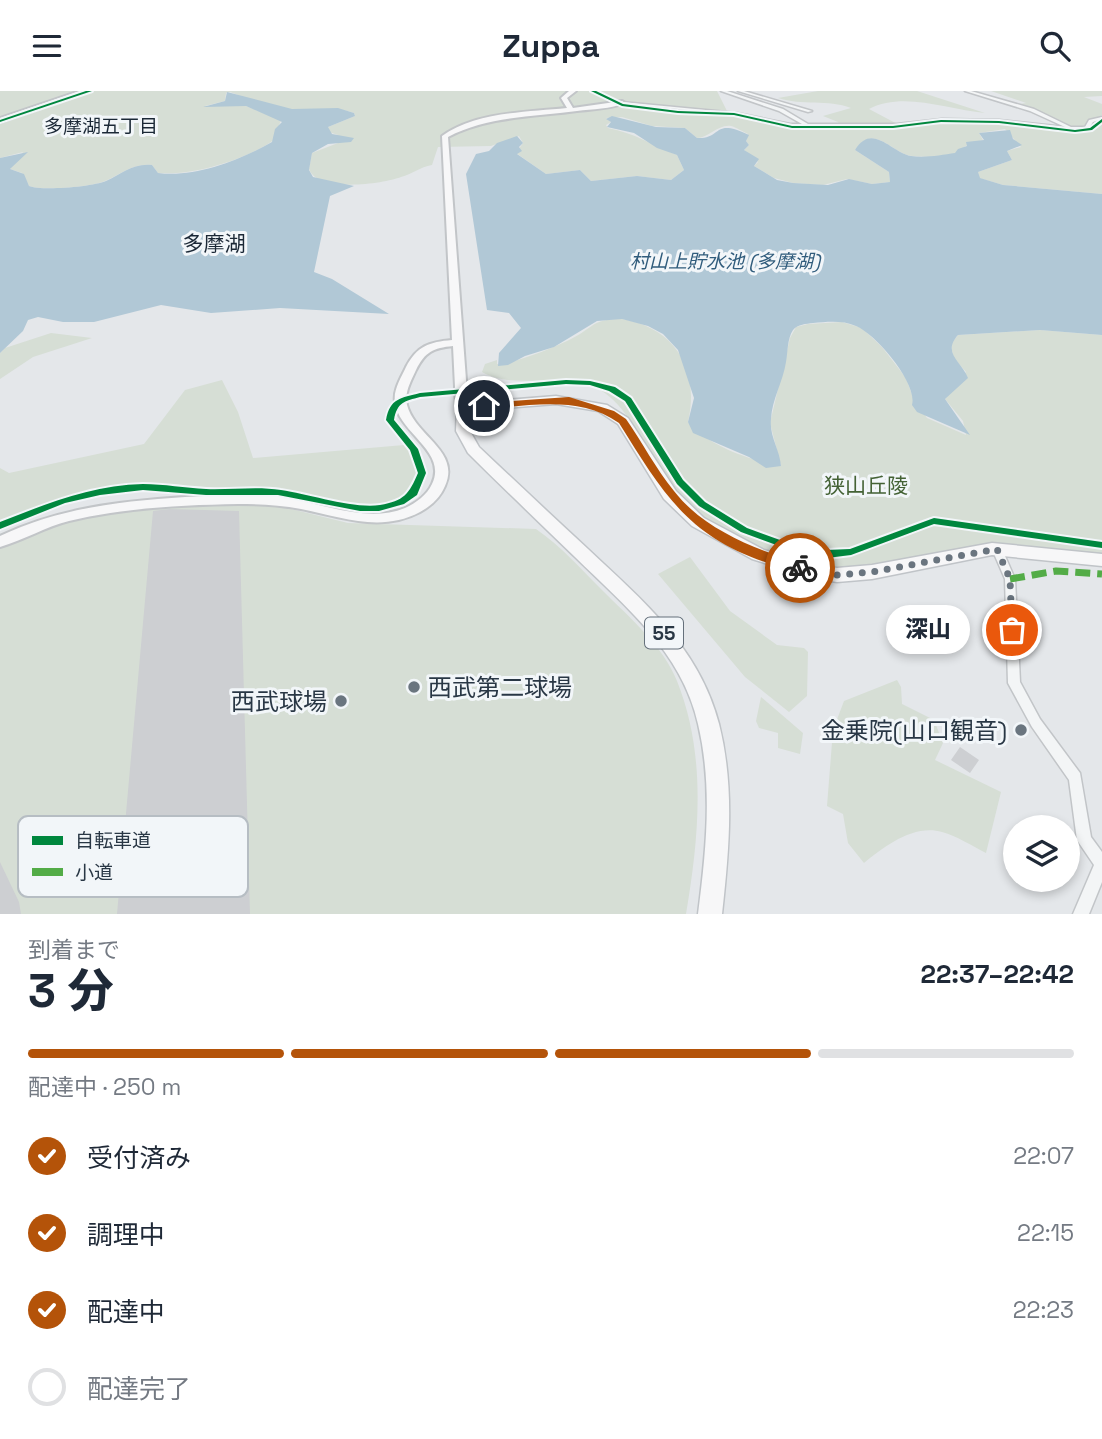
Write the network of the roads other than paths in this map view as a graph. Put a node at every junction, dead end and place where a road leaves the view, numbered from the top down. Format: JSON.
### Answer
{"nodes":[{"id":1,"x":83,"y":91,"type":"edge"},
{"id":2,"x":573,"y":91,"type":"edge"},
{"id":3,"x":616,"y":91,"type":"edge"},
{"id":4,"x":723,"y":91,"type":"edge"},
{"id":5,"x":740,"y":91,"type":"edge"},
{"id":6,"x":938,"y":91,"type":"edge"},
{"id":7,"x":946,"y":91,"type":"edge"},
{"id":8,"x":967,"y":91,"type":"edge"},
{"id":9,"x":622,"y":103,"type":"junction"},
{"id":10,"x":570,"y":110,"type":"junction"},
{"id":11,"x":810,"y":111,"type":"dead end"},
{"id":12,"x":1102,"y":118,"type":"edge"},
{"id":13,"x":0,"y":120,"type":"edge"},
{"id":14,"x":806,"y":124,"type":"junction"},
{"id":15,"x":1074,"y":129,"type":"junction"},
{"id":16,"x":456,"y":343,"type":"junction"},
{"id":17,"x":462,"y":415,"type":"junction"},
{"id":18,"x":0,"y":542,"type":"edge"},
{"id":19,"x":997,"y":549,"type":"junction"},
{"id":20,"x":1102,"y":560,"type":"edge"},
{"id":21,"x":1101,"y":863,"type":"edge"},
{"id":22,"x":710,"y":914,"type":"edge"},
{"id":23,"x":1081,"y":914,"type":"edge"}],
"edges":[{"from":1,"to":13,"type":"street"},
{"from":2,"to":10,"type":"street"},
{"from":3,"to":9,"type":"street"},
{"from":4,"to":14,"type":"street"},
{"from":5,"to":11,"type":"street"},
{"from":6,"to":7,"type":"street"},
{"from":8,"to":15,"type":"street"},
{"from":9,"to":10,"type":"street"},
{"from":9,"to":14,"type":"street"},
{"from":10,"to":16,"type":"street"},
{"from":12,"to":15,"type":"street"},
{"from":14,"to":15,"type":"street"},
{"from":16,"to":17,"type":"street"},
{"from":16,"to":18,"type":"street"},
{"from":17,"to":19,"type":"main road"},
{"from":17,"to":22,"type":"main road","number":"55"},
{"from":19,"to":20,"type":"main road"},
{"from":19,"to":21,"type":"street"},
{"from":21,"to":23,"type":"street"}]}
